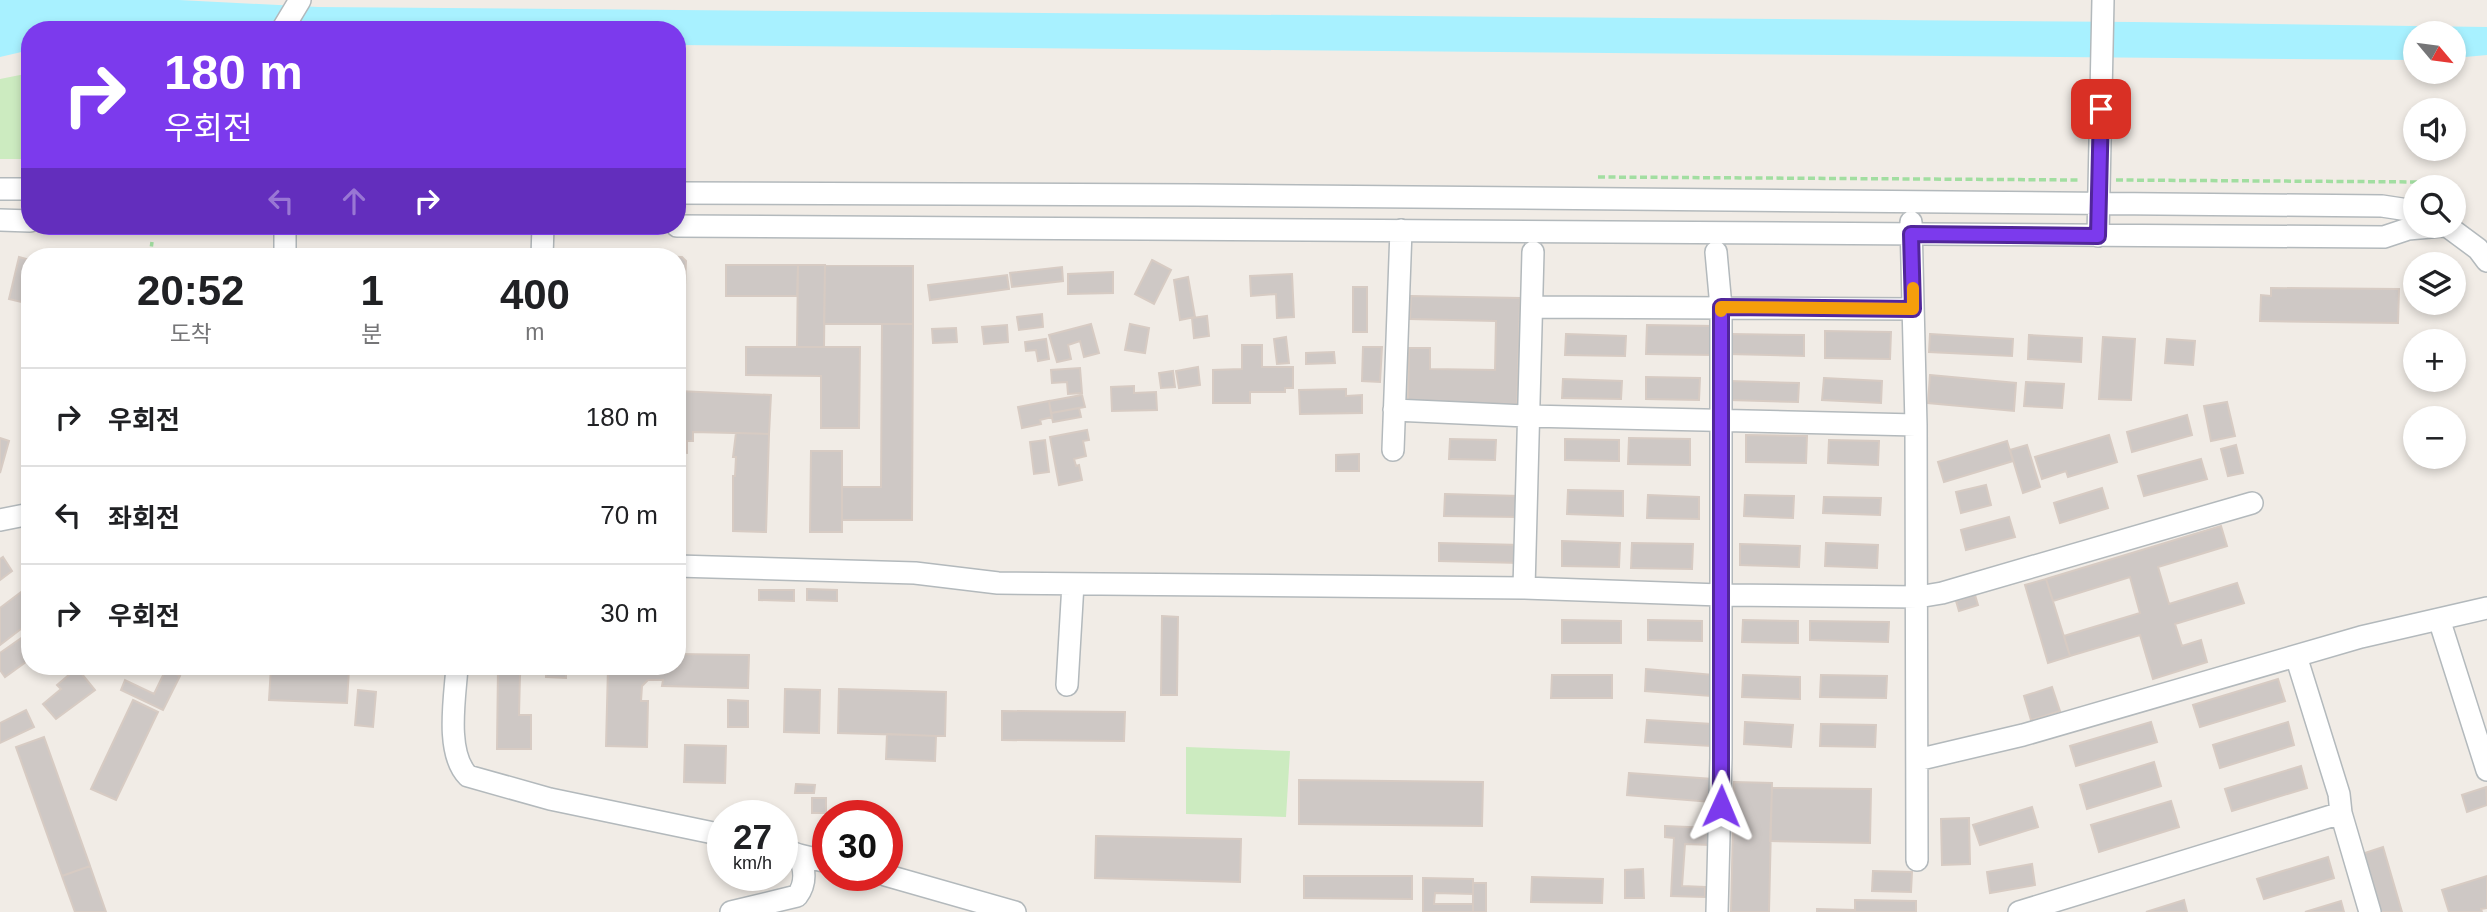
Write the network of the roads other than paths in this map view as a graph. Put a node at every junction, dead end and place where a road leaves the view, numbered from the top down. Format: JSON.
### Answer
{"nodes":[{"id":1,"x":300,"y":0,"type":"edge"},
{"id":2,"x":2103,"y":0,"type":"edge"},
{"id":3,"x":287,"y":21,"type":"edge"},
{"id":4,"x":0,"y":189,"type":"edge"},
{"id":5,"x":21,"y":189,"type":"edge"},
{"id":6,"x":686,"y":193,"type":"edge"},
{"id":7,"x":1910,"y":202,"type":"junction"},
{"id":8,"x":2099,"y":203,"type":"junction"},
{"id":9,"x":2403,"y":209,"type":"edge"},
{"id":10,"x":0,"y":220,"type":"edge"},
{"id":11,"x":21,"y":221,"type":"edge"},
{"id":12,"x":686,"y":226,"type":"edge"},
{"id":13,"x":1401,"y":230,"type":"junction"},
{"id":14,"x":2403,"y":231,"type":"edge"},
{"id":15,"x":1911,"y":234,"type":"junction"},
{"id":16,"x":2098,"y":236,"type":"junction"},
{"id":17,"x":2462,"y":238,"type":"edge"},
{"id":18,"x":1533,"y":252,"type":"dead end"},
{"id":19,"x":1716,"y":252,"type":"dead end"},
{"id":20,"x":2487,"y":261,"type":"edge"},
{"id":21,"x":1532,"y":307,"type":"junction"},
{"id":22,"x":1721,"y":307,"type":"junction"},
{"id":23,"x":1913,"y":309,"type":"junction"},
{"id":24,"x":1394,"y":410,"type":"junction"},
{"id":25,"x":1528,"y":416,"type":"junction"},
{"id":26,"x":1721,"y":422,"type":"junction"},
{"id":27,"x":1916,"y":425,"type":"junction"},
{"id":28,"x":1393,"y":450,"type":"dead end"},
{"id":29,"x":2252,"y":503,"type":"dead end"},
{"id":30,"x":21,"y":516,"type":"edge"},
{"id":31,"x":0,"y":520,"type":"edge"},
{"id":32,"x":686,"y":566,"type":"edge"},
{"id":33,"x":1073,"y":584,"type":"junction"},
{"id":34,"x":1524,"y":588,"type":"junction"},
{"id":35,"x":1720,"y":595,"type":"junction"},
{"id":36,"x":1918,"y":597,"type":"junction"},
{"id":37,"x":2487,"y":608,"type":"edge"},
{"id":38,"x":2439,"y":619,"type":"junction"},
{"id":39,"x":2296,"y":656,"type":"junction"},
{"id":40,"x":457,"y":675,"type":"edge"},
{"id":41,"x":1067,"y":685,"type":"dead end"},
{"id":42,"x":1917,"y":760,"type":"junction"},
{"id":43,"x":2487,"y":769,"type":"edge"},
{"id":44,"x":2341,"y":813,"type":"junction"},
{"id":45,"x":707,"y":832,"type":"edge"},
{"id":46,"x":798,"y":860,"type":"edge"},
{"id":47,"x":1917,"y":860,"type":"dead end"},
{"id":48,"x":903,"y":880,"type":"edge"},
{"id":49,"x":731,"y":912,"type":"edge"},
{"id":50,"x":1015,"y":912,"type":"edge"},
{"id":51,"x":1717,"y":912,"type":"edge"},
{"id":52,"x":2019,"y":912,"type":"edge"},
{"id":53,"x":2370,"y":912,"type":"edge"}],
"edges":[{"from":1,"to":3,"type":"street"},
{"from":2,"to":8,"type":"street"},
{"from":4,"to":5,"type":"street"},
{"from":6,"to":7,"type":"street"},
{"from":7,"to":8,"type":"street"},
{"from":7,"to":15,"type":"street"},
{"from":8,"to":9,"type":"street"},
{"from":8,"to":16,"type":"street"},
{"from":10,"to":11,"type":"street"},
{"from":12,"to":13,"type":"street"},
{"from":13,"to":15,"type":"street"},
{"from":13,"to":24,"type":"street"},
{"from":14,"to":16,"type":"street"},
{"from":15,"to":16,"type":"street"},
{"from":15,"to":23,"type":"street"},
{"from":17,"to":20,"type":"street"},
{"from":18,"to":21,"type":"street"},
{"from":19,"to":22,"type":"street"},
{"from":21,"to":22,"type":"street"},
{"from":21,"to":25,"type":"street"},
{"from":22,"to":23,"type":"street"},
{"from":22,"to":26,"type":"street"},
{"from":23,"to":27,"type":"street"},
{"from":24,"to":25,"type":"street"},
{"from":24,"to":28,"type":"street"},
{"from":25,"to":26,"type":"street"},
{"from":25,"to":34,"type":"street"},
{"from":26,"to":27,"type":"street"},
{"from":26,"to":35,"type":"street"},
{"from":27,"to":36,"type":"street"},
{"from":29,"to":36,"type":"street"},
{"from":30,"to":31,"type":"street"},
{"from":32,"to":33,"type":"street"},
{"from":33,"to":34,"type":"street"},
{"from":33,"to":41,"type":"street"},
{"from":34,"to":35,"type":"street"},
{"from":35,"to":36,"type":"street"},
{"from":35,"to":51,"type":"street"},
{"from":36,"to":42,"type":"street"},
{"from":37,"to":38,"type":"street"},
{"from":38,"to":39,"type":"street"},
{"from":38,"to":43,"type":"street"},
{"from":39,"to":42,"type":"street"},
{"from":39,"to":44,"type":"street"},
{"from":40,"to":45,"type":"street"},
{"from":42,"to":47,"type":"street"},
{"from":44,"to":52,"type":"street"},
{"from":44,"to":53,"type":"street"},
{"from":46,"to":49,"type":"street"},
{"from":48,"to":50,"type":"street"}]}
